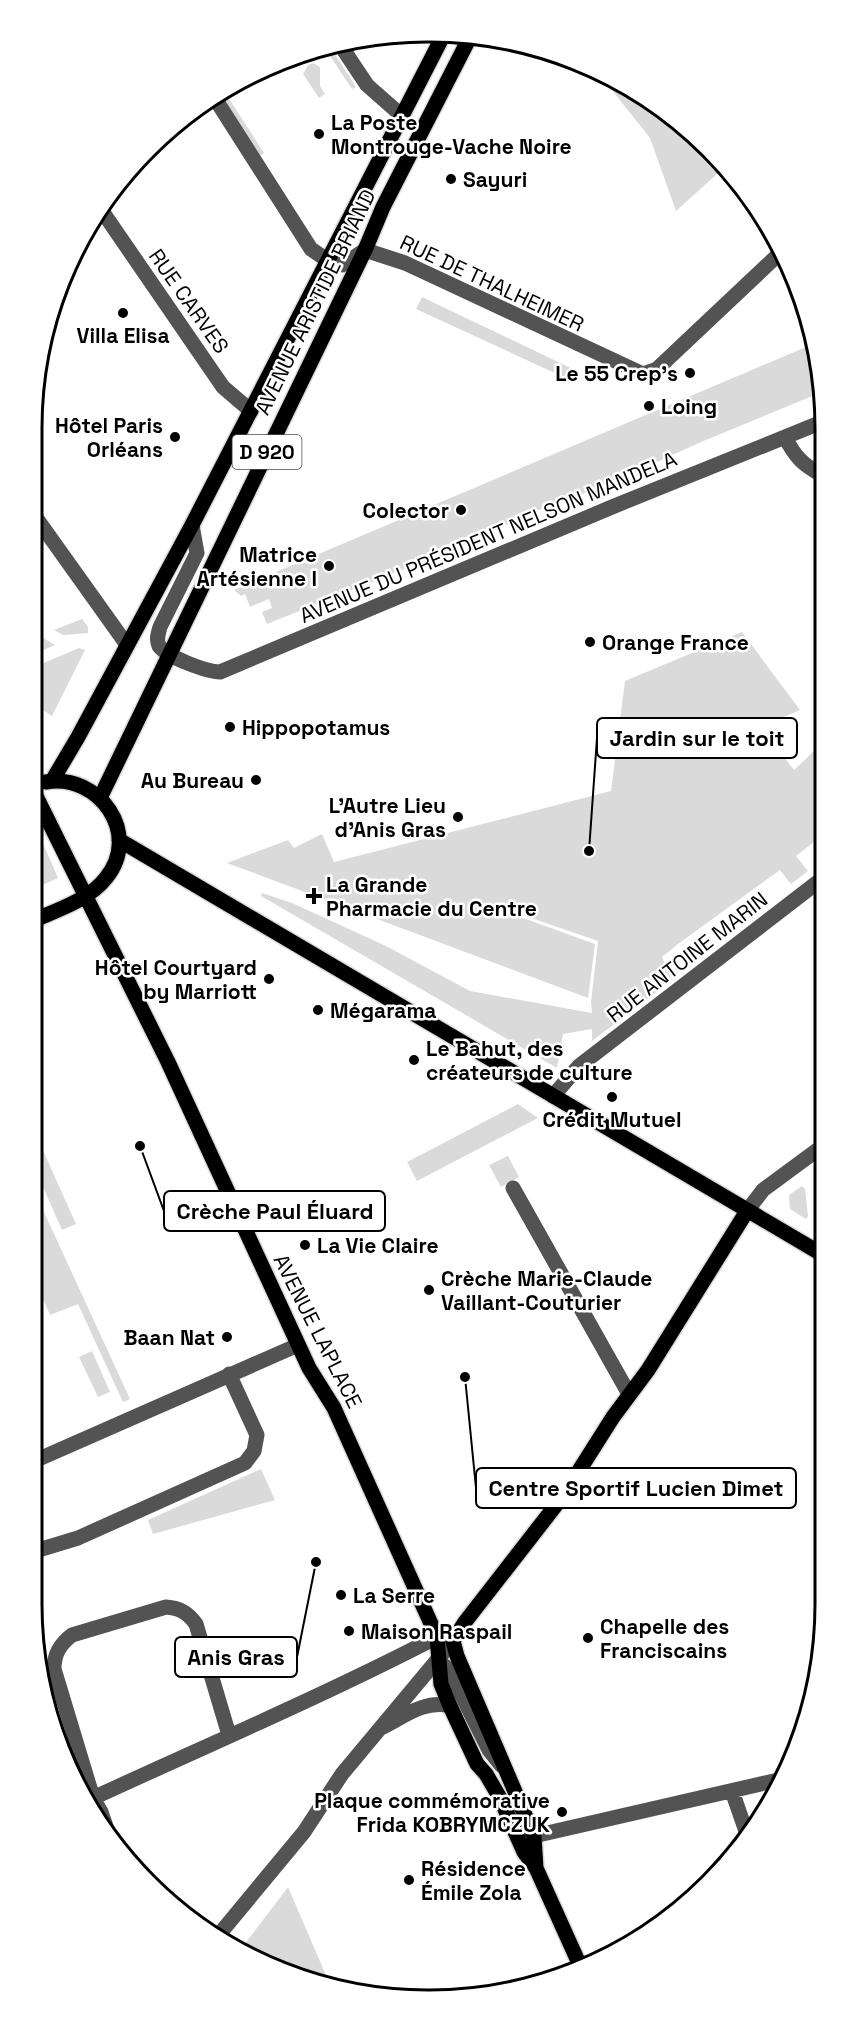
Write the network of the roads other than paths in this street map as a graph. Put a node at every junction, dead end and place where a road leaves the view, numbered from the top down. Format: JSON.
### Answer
{"nodes":[{"id":1,"x":440,"y":42,"type":"edge"},
{"id":2,"x":466,"y":44,"type":"edge"},
{"id":3,"x":344,"y":51,"type":"edge"},
{"id":4,"x":219,"y":104,"type":"edge"},
{"id":5,"x":401,"y":116,"type":"junction"},
{"id":6,"x":106,"y":216,"type":"edge"},
{"id":7,"x":364,"y":250,"type":"junction"},
{"id":8,"x":775,"y":258,"type":"edge"},
{"id":9,"x":327,"y":260,"type":"junction"},
{"id":10,"x":251,"y":411,"type":"junction"},
{"id":11,"x":815,"y":425,"type":"edge"},
{"id":12,"x":785,"y":437,"type":"junction"},
{"id":13,"x":815,"y":471,"type":"edge"},
{"id":14,"x":192,"y":525,"type":"junction"},
{"id":15,"x":42,"y":526,"type":"edge"},
{"id":16,"x":127,"y":645,"type":"junction"},
{"id":17,"x":169,"y":654,"type":"junction"},
{"id":18,"x":52,"y":781,"type":"junction"},
{"id":19,"x":42,"y":784,"type":"edge"},
{"id":20,"x":100,"y":798,"type":"junction"},
{"id":21,"x":42,"y":808,"type":"edge"},
{"id":22,"x":119,"y":840,"type":"junction"},
{"id":23,"x":815,"y":885,"type":"edge"},
{"id":24,"x":85,"y":896,"type":"junction"},
{"id":25,"x":42,"y":916,"type":"edge"},
{"id":26,"x":553,"y":1096,"type":"junction"},
{"id":27,"x":815,"y":1152,"type":"edge"},
{"id":28,"x":513,"y":1188,"type":"dead end"},
{"id":29,"x":747,"y":1211,"type":"junction"},
{"id":30,"x":815,"y":1250,"type":"edge"},
{"id":31,"x":298,"y":1345,"type":"junction"},
{"id":32,"x":230,"y":1374,"type":"junction"},
{"id":33,"x":629,"y":1394,"type":"junction"},
{"id":34,"x":42,"y":1458,"type":"edge"},
{"id":35,"x":42,"y":1549,"type":"edge"},
{"id":36,"x":437,"y":1637,"type":"junction"},
{"id":37,"x":453,"y":1641,"type":"junction"},
{"id":38,"x":438,"y":1660,"type":"junction"},
{"id":39,"x":450,"y":1706,"type":"junction"},
{"id":40,"x":377,"y":1730,"type":"junction"},
{"id":41,"x":229,"y":1735,"type":"junction"},
{"id":42,"x":506,"y":1769,"type":"junction"},
{"id":43,"x":486,"y":1774,"type":"junction"},
{"id":44,"x":771,"y":1782,"type":"edge"},
{"id":45,"x":91,"y":1791,"type":"edge"},
{"id":46,"x":732,"y":1791,"type":"junction"},
{"id":47,"x":94,"y":1797,"type":"edge"},
{"id":48,"x":744,"y":1826,"type":"edge"},
{"id":49,"x":534,"y":1836,"type":"junction"},
{"id":50,"x":536,"y":1868,"type":"junction"},
{"id":51,"x":222,"y":1930,"type":"edge"},
{"id":52,"x":578,"y":1960,"type":"edge"}],
"edges":[{"from":1,"to":5,"type":"main road","name":"AVENUE ARISTIDE BRIAND","number":"D 920"},
{"from":2,"to":7,"type":"main road","name":"AVENUE ARISTIDE BRIAND","number":"D 920"},
{"from":3,"to":5,"type":"street"},
{"from":4,"to":9,"type":"street"},
{"from":5,"to":9,"type":"main road","name":"AVENUE ARISTIDE BRIAND","number":"D 920"},
{"from":6,"to":10,"type":"street","name":"RUE CARVES"},
{"from":7,"to":8,"type":"street","name":"RUE DE THALHEIMER"},
{"from":7,"to":9,"type":"street","name":"RUE DE THALHEIMER"},
{"from":7,"to":17,"type":"main road","name":"AVENUE ARISTIDE BRIAND","number":"D 920"},
{"from":9,"to":10,"type":"main road","name":"AVENUE ARISTIDE BRIAND","number":"D 920"},
{"from":10,"to":14,"type":"main road","name":"AVENUE ARISTIDE BRIAND","number":"D 920"},
{"from":11,"to":12,"type":"street","name":"AVENUE DU PRÉSIDENT NELSON MANDELA"},
{"from":12,"to":13,"type":"street"},
{"from":12,"to":17,"type":"street","name":"AVENUE DU PRÉSIDENT NELSON MANDELA"},
{"from":14,"to":16,"type":"main road","name":"AVENUE ARISTIDE BRIAND","number":"D 920"},
{"from":14,"to":17,"type":"street"},
{"from":15,"to":16,"type":"street"},
{"from":16,"to":18,"type":"main road","name":"AVENUE ARISTIDE BRIAND","number":"D 920"},
{"from":17,"to":20,"type":"main road","name":"AVENUE ARISTIDE BRIAND","number":"D 920"},
{"from":18,"to":19,"type":"main road"},
{"from":18,"to":20,"type":"main road"},
{"from":20,"to":22,"type":"main road"},
{"from":21,"to":24,"type":"main road","name":"AVENUE LAPLACE"},
{"from":22,"to":24,"type":"main road"},
{"from":22,"to":26,"type":"main road"},
{"from":23,"to":26,"type":"street","name":"RUE ANTOINE MARIN"},
{"from":24,"to":25,"type":"main road"},
{"from":24,"to":31,"type":"main road","name":"AVENUE LAPLACE"},
{"from":26,"to":29,"type":"main road"},
{"from":27,"to":29,"type":"street"},
{"from":28,"to":33,"type":"street"},
{"from":29,"to":30,"type":"main road"},
{"from":29,"to":33,"type":"main road"},
{"from":31,"to":32,"type":"street"},
{"from":31,"to":36,"type":"main road","name":"AVENUE LAPLACE"},
{"from":32,"to":34,"type":"street"},
{"from":32,"to":35,"type":"street"},
{"from":33,"to":37,"type":"main road"},
{"from":36,"to":38,"type":"main road","name":"AVENUE LAPLACE"},
{"from":36,"to":41,"type":"street"},
{"from":37,"to":38,"type":"street"},
{"from":37,"to":42,"type":"main road","name":"AVENUE LAPLACE"},
{"from":38,"to":39,"type":"main road","name":"AVENUE LAPLACE"},
{"from":38,"to":40,"type":"street"},
{"from":38,"to":42,"type":"street","name":"AVENUE LAPLACE"},
{"from":39,"to":40,"type":"street"},
{"from":39,"to":43,"type":"main road","name":"AVENUE LAPLACE"},
{"from":40,"to":51,"type":"street"},
{"from":41,"to":45,"type":"street"},
{"from":41,"to":47,"type":"street"},
{"from":42,"to":49,"type":"main road","name":"AVENUE LAPLACE"},
{"from":43,"to":49,"type":"street","name":"AVENUE LAPLACE"},
{"from":43,"to":50,"type":"main road","name":"AVENUE LAPLACE"},
{"from":44,"to":46,"type":"street"},
{"from":46,"to":48,"type":"street"},
{"from":46,"to":49,"type":"street"},
{"from":49,"to":50,"type":"main road","name":"AVENUE LAPLACE"},
{"from":50,"to":52,"type":"main road","name":"AVENUE LAPLACE"}]}
